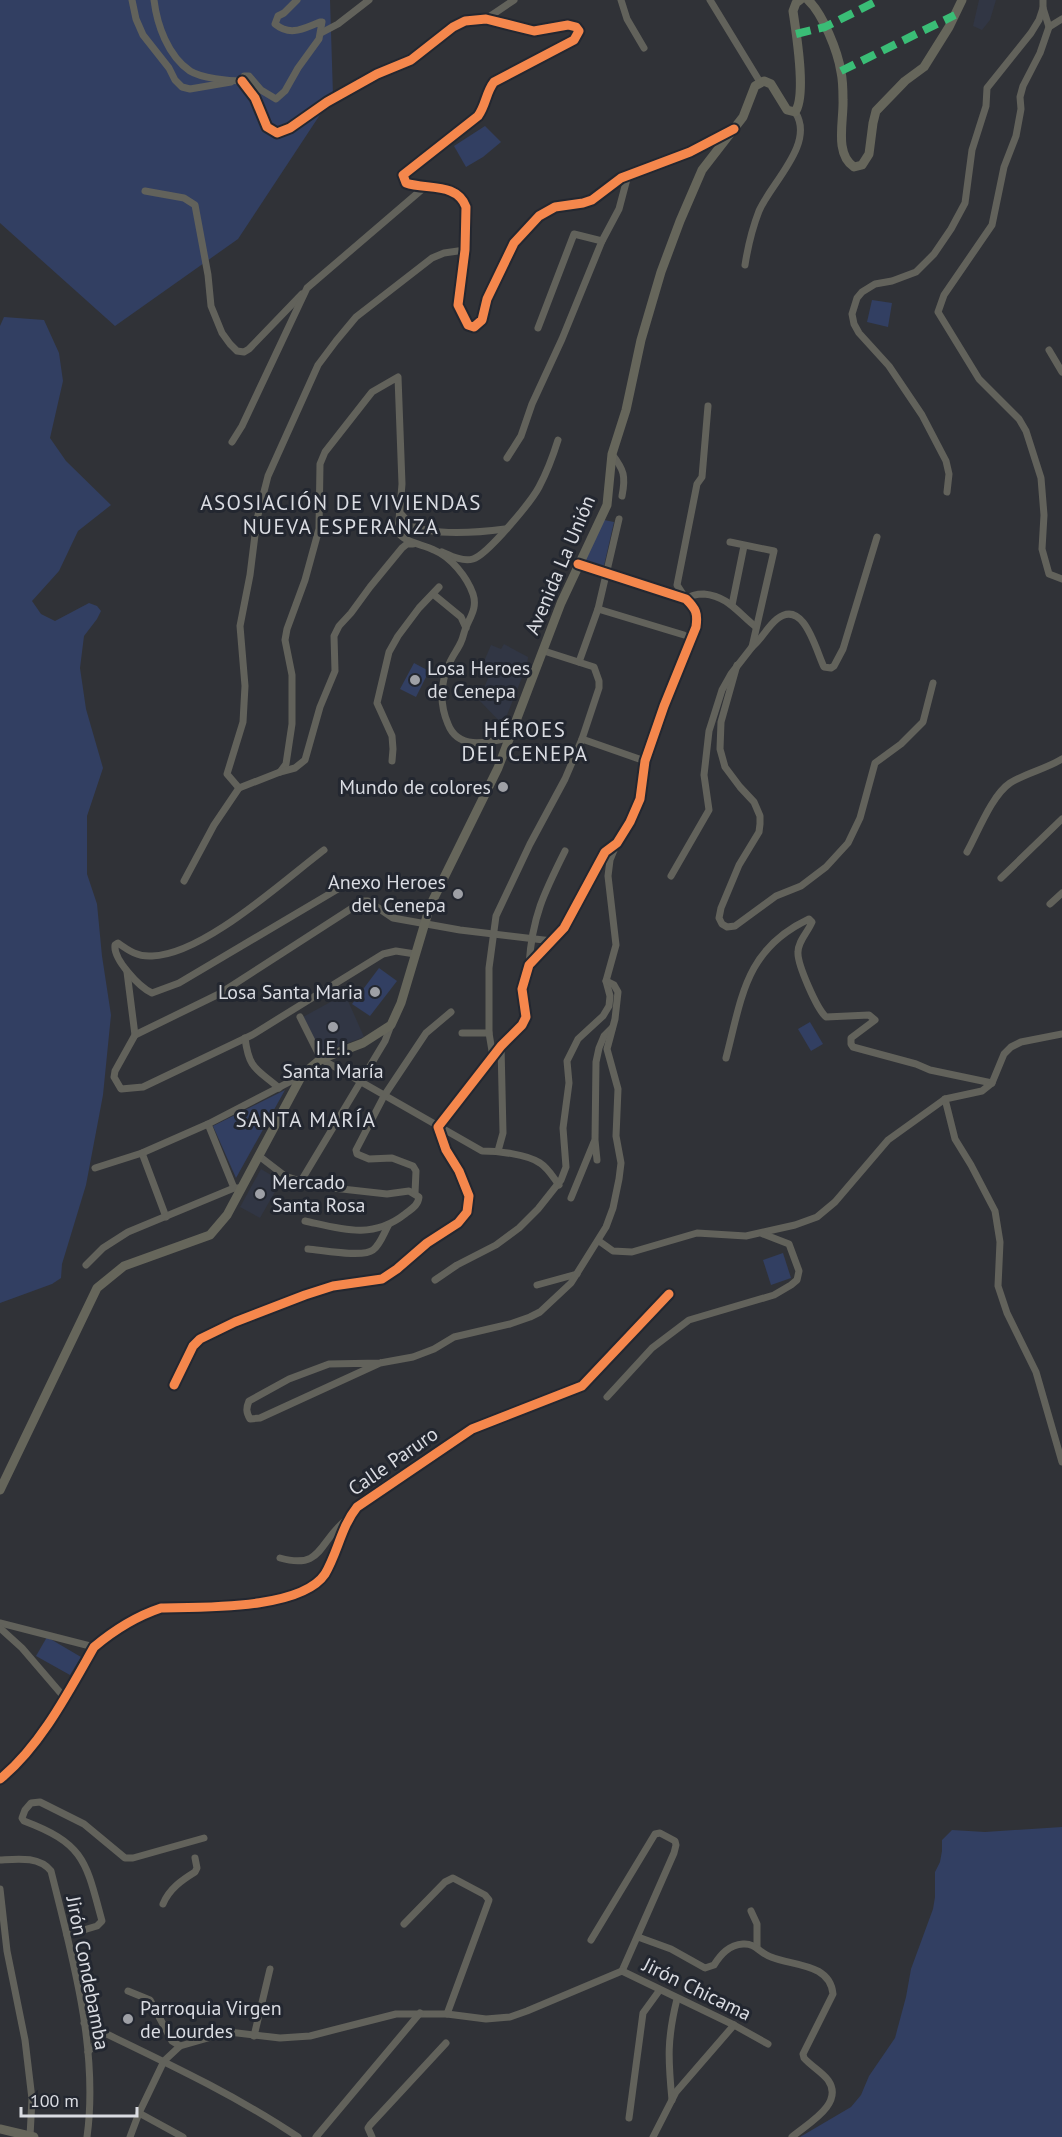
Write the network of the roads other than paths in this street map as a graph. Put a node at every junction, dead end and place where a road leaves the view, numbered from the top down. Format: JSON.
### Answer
{"nodes":[{"id":1,"x":132,"y":0,"type":"edge"},
{"id":2,"x":154,"y":0,"type":"edge"},
{"id":3,"x":297,"y":0,"type":"edge"},
{"id":4,"x":369,"y":0,"type":"edge"},
{"id":5,"x":514,"y":0,"type":"edge"},
{"id":6,"x":621,"y":0,"type":"edge"},
{"id":7,"x":710,"y":0,"type":"edge"},
{"id":8,"x":800,"y":0,"type":"edge"},
{"id":9,"x":808,"y":0,"type":"edge"},
{"id":10,"x":962,"y":0,"type":"edge"},
{"id":11,"x":1043,"y":4,"type":"edge"},
{"id":12,"x":486,"y":19,"type":"junction"},
{"id":13,"x":1062,"y":19,"type":"edge"},
{"id":14,"x":1049,"y":27,"type":"junction"},
{"id":15,"x":321,"y":33,"type":"junction"},
{"id":16,"x":644,"y":48,"type":"dead end"},
{"id":17,"x":233,"y":81,"type":"junction"},
{"id":18,"x":242,"y":81,"type":"junction"},
{"id":19,"x":760,"y":82,"type":"junction"},
{"id":20,"x":795,"y":112,"type":"junction"},
{"id":21,"x":734,"y":129,"type":"junction"},
{"id":22,"x":628,"y":175,"type":"junction"},
{"id":23,"x":426,"y":186,"type":"junction"},
{"id":24,"x":145,"y":191,"type":"dead end"},
{"id":25,"x":602,"y":241,"type":"junction"},
{"id":26,"x":465,"y":250,"type":"junction"},
{"id":27,"x":745,"y":265,"type":"dead end"},
{"id":28,"x":308,"y":288,"type":"junction"},
{"id":29,"x":538,"y":328,"type":"dead end"},
{"id":30,"x":1049,"y":350,"type":"dead end"},
{"id":31,"x":1062,"y":372,"type":"edge"},
{"id":32,"x":708,"y":406,"type":"dead end"},
{"id":33,"x":558,"y":440,"type":"dead end"},
{"id":34,"x":232,"y":442,"type":"dead end"},
{"id":35,"x":612,"y":454,"type":"junction"},
{"id":36,"x":507,"y":458,"type":"dead end"},
{"id":37,"x":947,"y":492,"type":"dead end"},
{"id":38,"x":622,"y":496,"type":"dead end"},
{"id":39,"x":401,"y":514,"type":"junction"},
{"id":40,"x":619,"y":519,"type":"dead end"},
{"id":41,"x":505,"y":529,"type":"junction"},
{"id":42,"x":877,"y":537,"type":"dead end"},
{"id":43,"x":416,"y":543,"type":"junction"},
{"id":44,"x":730,"y":543,"type":"dead end"},
{"id":45,"x":744,"y":546,"type":"junction"},
{"id":46,"x":436,"y":550,"type":"junction"},
{"id":47,"x":578,"y":564,"type":"junction"},
{"id":48,"x":608,"y":573,"type":"junction"},
{"id":49,"x":1062,"y":579,"type":"edge"},
{"id":50,"x":439,"y":587,"type":"dead end"},
{"id":51,"x":433,"y":594,"type":"junction"},
{"id":52,"x":686,"y":599,"type":"junction"},
{"id":53,"x":732,"y":604,"type":"junction"},
{"id":54,"x":598,"y":609,"type":"junction"},
{"id":55,"x":756,"y":627,"type":"junction"},
{"id":56,"x":466,"y":628,"type":"junction"},
{"id":57,"x":684,"y":635,"type":"dead end"},
{"id":58,"x":752,"y":647,"type":"junction"},
{"id":59,"x":544,"y":651,"type":"junction"},
{"id":60,"x":579,"y":662,"type":"junction"},
{"id":61,"x":737,"y":665,"type":"junction"},
{"id":62,"x":933,"y":683,"type":"dead end"},
{"id":63,"x":508,"y":738,"type":"junction"},
{"id":64,"x":582,"y":738,"type":"junction"},
{"id":65,"x":1062,"y":759,"type":"edge"},
{"id":66,"x":392,"y":761,"type":"dead end"},
{"id":67,"x":645,"y":761,"type":"junction"},
{"id":68,"x":280,"y":772,"type":"junction"},
{"id":69,"x":240,"y":788,"type":"junction"},
{"id":70,"x":1062,"y":819,"type":"edge"},
{"id":71,"x":617,"y":843,"type":"junction"},
{"id":72,"x":324,"y":850,"type":"dead end"},
{"id":73,"x":565,"y":851,"type":"dead end"},
{"id":74,"x":967,"y":852,"type":"dead end"},
{"id":75,"x":670,"y":876,"type":"dead end"},
{"id":76,"x":1000,"y":878,"type":"dead end"},
{"id":77,"x":184,"y":881,"type":"dead end"},
{"id":78,"x":348,"y":883,"type":"dead end"},
{"id":79,"x":1062,"y":893,"type":"edge"},
{"id":80,"x":1050,"y":904,"type":"dead end"},
{"id":81,"x":423,"y":924,"type":"junction"},
{"id":82,"x":494,"y":934,"type":"junction"},
{"id":83,"x":531,"y":939,"type":"junction"},
{"id":84,"x":552,"y":941,"type":"junction"},
{"id":85,"x":415,"y":954,"type":"junction"},
{"id":86,"x":529,"y":965,"type":"junction"},
{"id":87,"x":127,"y":972,"type":"junction"},
{"id":88,"x":606,"y":981,"type":"junction"},
{"id":89,"x":451,"y":1012,"type":"dead end"},
{"id":90,"x":300,"y":1017,"type":"dead end"},
{"id":91,"x":391,"y":1025,"type":"junction"},
{"id":92,"x":613,"y":1026,"type":"junction"},
{"id":93,"x":462,"y":1033,"type":"dead end"},
{"id":94,"x":489,"y":1033,"type":"junction"},
{"id":95,"x":1062,"y":1034,"type":"edge"},
{"id":96,"x":135,"y":1035,"type":"junction"},
{"id":97,"x":245,"y":1038,"type":"junction"},
{"id":98,"x":501,"y":1046,"type":"junction"},
{"id":99,"x":493,"y":1057,"type":"junction"},
{"id":100,"x":726,"y":1058,"type":"dead end"},
{"id":101,"x":321,"y":1059,"type":"junction"},
{"id":102,"x":302,"y":1075,"type":"junction"},
{"id":103,"x":360,"y":1081,"type":"junction"},
{"id":104,"x":992,"y":1083,"type":"junction"},
{"id":105,"x":279,"y":1088,"type":"junction"},
{"id":106,"x":384,"y":1096,"type":"junction"},
{"id":107,"x":945,"y":1099,"type":"junction"},
{"id":108,"x":208,"y":1124,"type":"junction"},
{"id":109,"x":438,"y":1127,"type":"junction"},
{"id":110,"x":595,"y":1140,"type":"junction"},
{"id":111,"x":498,"y":1151,"type":"junction"},
{"id":112,"x":142,"y":1153,"type":"junction"},
{"id":113,"x":259,"y":1156,"type":"junction"},
{"id":114,"x":597,"y":1160,"type":"dead end"},
{"id":115,"x":95,"y":1168,"type":"dead end"},
{"id":116,"x":302,"y":1181,"type":"junction"},
{"id":117,"x":559,"y":1185,"type":"junction"},
{"id":118,"x":238,"y":1188,"type":"junction"},
{"id":119,"x":415,"y":1193,"type":"junction"},
{"id":120,"x":571,"y":1198,"type":"dead end"},
{"id":121,"x":166,"y":1217,"type":"junction"},
{"id":122,"x":305,"y":1221,"type":"dead end"},
{"id":123,"x":388,"y":1226,"type":"junction"},
{"id":124,"x":760,"y":1233,"type":"junction"},
{"id":125,"x":599,"y":1241,"type":"junction"},
{"id":126,"x":308,"y":1249,"type":"dead end"},
{"id":127,"x":86,"y":1265,"type":"dead end"},
{"id":128,"x":577,"y":1274,"type":"junction"},
{"id":129,"x":435,"y":1280,"type":"dead end"},
{"id":130,"x":537,"y":1285,"type":"dead end"},
{"id":131,"x":669,"y":1294,"type":"dead end"},
{"id":132,"x":380,"y":1364,"type":"junction"},
{"id":133,"x":174,"y":1385,"type":"dead end"},
{"id":134,"x":607,"y":1397,"type":"dead end"},
{"id":135,"x":1062,"y":1462,"type":"edge"},
{"id":136,"x":0,"y":1490,"type":"edge"},
{"id":137,"x":347,"y":1519,"type":"junction"},
{"id":138,"x":280,"y":1558,"type":"dead end"},
{"id":139,"x":0,"y":1623,"type":"edge"},
{"id":140,"x":0,"y":1628,"type":"edge"},
{"id":141,"x":94,"y":1647,"type":"junction"},
{"id":142,"x":64,"y":1697,"type":"junction"},
{"id":143,"x":0,"y":1779,"type":"edge"},
{"id":144,"x":204,"y":1838,"type":"dead end"},
{"id":145,"x":195,"y":1858,"type":"dead end"},
{"id":146,"x":0,"y":1860,"type":"edge"},
{"id":147,"x":0,"y":1889,"type":"edge"},
{"id":148,"x":164,"y":1904,"type":"dead end"},
{"id":149,"x":751,"y":1911,"type":"dead end"},
{"id":150,"x":404,"y":1924,"type":"dead end"},
{"id":151,"x":67,"y":1935,"type":"junction"},
{"id":152,"x":638,"y":1937,"type":"junction"},
{"id":153,"x":591,"y":1940,"type":"dead end"},
{"id":154,"x":757,"y":1947,"type":"junction"},
{"id":155,"x":4,"y":1952,"type":"edge"},
{"id":156,"x":270,"y":1969,"type":"dead end"},
{"id":157,"x":622,"y":1971,"type":"junction"},
{"id":158,"x":659,"y":1990,"type":"junction"},
{"id":159,"x":128,"y":1991,"type":"dead end"},
{"id":160,"x":677,"y":1999,"type":"junction"},
{"id":161,"x":420,"y":2013,"type":"junction"},
{"id":162,"x":447,"y":2014,"type":"junction"},
{"id":163,"x":84,"y":2023,"type":"junction"},
{"id":164,"x":734,"y":2025,"type":"junction"},
{"id":165,"x":105,"y":2033,"type":"junction"},
{"id":166,"x":254,"y":2036,"type":"junction"},
{"id":167,"x":446,"y":2043,"type":"dead end"},
{"id":168,"x":768,"y":2043,"type":"dead end"},
{"id":169,"x":180,"y":2046,"type":"junction"},
{"id":170,"x":88,"y":2052,"type":"junction"},
{"id":171,"x":164,"y":2061,"type":"junction"},
{"id":172,"x":672,"y":2100,"type":"junction"},
{"id":173,"x":138,"y":2113,"type":"junction"},
{"id":174,"x":629,"y":2118,"type":"dead end"},
{"id":175,"x":0,"y":2129,"type":"edge"},
{"id":176,"x":32,"y":2136,"type":"edge"},
{"id":177,"x":87,"y":2137,"type":"edge"},
{"id":178,"x":130,"y":2137,"type":"edge"},
{"id":179,"x":183,"y":2137,"type":"edge"},
{"id":180,"x":298,"y":2137,"type":"edge"},
{"id":181,"x":316,"y":2137,"type":"edge"},
{"id":182,"x":372,"y":2137,"type":"edge"},
{"id":183,"x":653,"y":2137,"type":"edge"},
{"id":184,"x":792,"y":2137,"type":"edge"}],
"edges":[{"from":1,"to":17,"type":"street"},
{"from":2,"to":17,"type":"street"},
{"from":3,"to":15,"type":"street"},
{"from":4,"to":15,"type":"street"},
{"from":5,"to":12,"type":"street"},
{"from":6,"to":16,"type":"street"},
{"from":7,"to":19,"type":"street"},
{"from":8,"to":20,"type":"main road"},
{"from":9,"to":10,"type":"main road"},
{"from":11,"to":14,"type":"street"},
{"from":11,"to":37,"type":"street"},
{"from":12,"to":18,"type":"street"},
{"from":12,"to":23,"type":"street"},
{"from":13,"to":14,"type":"street"},
{"from":14,"to":49,"type":"street"},
{"from":15,"to":18,"type":"street"},
{"from":17,"to":18,"type":"street"},
{"from":19,"to":20,"type":"main road"},
{"from":19,"to":21,"type":"main road","name":"Avenida La Unión"},
{"from":20,"to":27,"type":"street"},
{"from":21,"to":22,"type":"street"},
{"from":21,"to":35,"type":"main road","name":"Avenida La Unión"},
{"from":22,"to":25,"type":"street"},
{"from":22,"to":26,"type":"street"},
{"from":23,"to":26,"type":"street"},
{"from":23,"to":28,"type":"street"},
{"from":24,"to":28,"type":"street"},
{"from":25,"to":29,"type":"street"},
{"from":25,"to":36,"type":"street"},
{"from":26,"to":69,"type":"street"},
{"from":28,"to":34,"type":"street"},
{"from":30,"to":31,"type":"street"},
{"from":32,"to":52,"type":"street"},
{"from":33,"to":41,"type":"street"},
{"from":35,"to":38,"type":"street"},
{"from":35,"to":47,"type":"main road","name":"Avenida La Unión"},
{"from":39,"to":41,"type":"street"},
{"from":39,"to":43,"type":"street"},
{"from":39,"to":68,"type":"street"},
{"from":40,"to":48,"type":"street"},
{"from":41,"to":46,"type":"street"},
{"from":42,"to":58,"type":"street"},
{"from":43,"to":46,"type":"street"},
{"from":43,"to":68,"type":"street"},
{"from":44,"to":45,"type":"street"},
{"from":45,"to":53,"type":"street"},
{"from":45,"to":55,"type":"street"},
{"from":46,"to":56,"type":"street"},
{"from":47,"to":48,"type":"street"},
{"from":47,"to":59,"type":"main road","name":"Avenida La Unión"},
{"from":48,"to":52,"type":"street"},
{"from":48,"to":54,"type":"street"},
{"from":50,"to":51,"type":"street"},
{"from":51,"to":56,"type":"street"},
{"from":51,"to":66,"type":"street"},
{"from":52,"to":53,"type":"street"},
{"from":52,"to":67,"type":"street"},
{"from":53,"to":55,"type":"street"},
{"from":54,"to":57,"type":"street"},
{"from":54,"to":60,"type":"street"},
{"from":55,"to":58,"type":"street"},
{"from":56,"to":63,"type":"street"},
{"from":58,"to":61,"type":"street"},
{"from":59,"to":60,"type":"street"},
{"from":59,"to":63,"type":"main road","name":"Avenida La Unión"},
{"from":60,"to":64,"type":"street"},
{"from":61,"to":62,"type":"street"},
{"from":61,"to":75,"type":"street"},
{"from":63,"to":81,"type":"main road","name":"Avenida La Unión"},
{"from":64,"to":67,"type":"street"},
{"from":64,"to":82,"type":"street"},
{"from":65,"to":74,"type":"street"},
{"from":67,"to":71,"type":"street"},
{"from":68,"to":69,"type":"street"},
{"from":69,"to":77,"type":"street"},
{"from":70,"to":76,"type":"street"},
{"from":71,"to":84,"type":"street"},
{"from":71,"to":88,"type":"street"},
{"from":72,"to":87,"type":"street"},
{"from":73,"to":83,"type":"street"},
{"from":78,"to":87,"type":"street"},
{"from":79,"to":80,"type":"street"},
{"from":81,"to":82,"type":"street"},
{"from":81,"to":85,"type":"main road","name":"Avenida La Unión"},
{"from":81,"to":96,"type":"street"},
{"from":82,"to":83,"type":"street"},
{"from":82,"to":94,"type":"street"},
{"from":83,"to":84,"type":"street"},
{"from":83,"to":86,"type":"street"},
{"from":84,"to":86,"type":"street"},
{"from":85,"to":91,"type":"main road","name":"Avenida La Unión"},
{"from":85,"to":97,"type":"street"},
{"from":86,"to":98,"type":"street"},
{"from":87,"to":96,"type":"street"},
{"from":88,"to":92,"type":"street"},
{"from":88,"to":117,"type":"street"},
{"from":89,"to":106,"type":"street"},
{"from":90,"to":101,"type":"street"},
{"from":91,"to":101,"type":"main road"},
{"from":91,"to":103,"type":"street"},
{"from":92,"to":110,"type":"street"},
{"from":92,"to":125,"type":"street"},
{"from":93,"to":94,"type":"street"},
{"from":94,"to":99,"type":"street"},
{"from":95,"to":104,"type":"street"},
{"from":96,"to":97,"type":"street"},
{"from":97,"to":105,"type":"street"},
{"from":98,"to":99,"type":"street"},
{"from":98,"to":111,"type":"street"},
{"from":99,"to":109,"type":"street"},
{"from":100,"to":104,"type":"street"},
{"from":101,"to":102,"type":"main road"},
{"from":101,"to":103,"type":"street"},
{"from":102,"to":105,"type":"street"},
{"from":102,"to":113,"type":"main road"},
{"from":103,"to":106,"type":"street"},
{"from":103,"to":116,"type":"street"},
{"from":104,"to":107,"type":"street"},
{"from":105,"to":108,"type":"street"},
{"from":106,"to":109,"type":"street"},
{"from":106,"to":119,"type":"street"},
{"from":107,"to":124,"type":"street"},
{"from":107,"to":135,"type":"street"},
{"from":108,"to":112,"type":"street"},
{"from":108,"to":118,"type":"street"},
{"from":109,"to":111,"type":"street"},
{"from":109,"to":133,"type":"street"},
{"from":110,"to":114,"type":"street"},
{"from":110,"to":120,"type":"street"},
{"from":111,"to":117,"type":"street"},
{"from":112,"to":115,"type":"street"},
{"from":112,"to":121,"type":"street"},
{"from":113,"to":116,"type":"street"},
{"from":113,"to":118,"type":"main road"},
{"from":116,"to":119,"type":"street"},
{"from":117,"to":129,"type":"street"},
{"from":118,"to":121,"type":"street"},
{"from":118,"to":136,"type":"main road"},
{"from":119,"to":123,"type":"street"},
{"from":121,"to":127,"type":"street"},
{"from":122,"to":123,"type":"street"},
{"from":123,"to":126,"type":"street"},
{"from":124,"to":125,"type":"street"},
{"from":124,"to":134,"type":"street"},
{"from":125,"to":128,"type":"street"},
{"from":128,"to":130,"type":"street"},
{"from":128,"to":132,"type":"street"},
{"from":131,"to":137,"type":"street","name":"Calle Paruro"},
{"from":132,"to":132,"type":"street"},
{"from":137,"to":138,"type":"street"},
{"from":137,"to":141,"type":"street","name":"Calle Paruro"},
{"from":139,"to":141,"type":"street"},
{"from":140,"to":142,"type":"street"},
{"from":141,"to":142,"type":"street","name":"Calle Paruro"},
{"from":142,"to":143,"type":"street","name":"Calle Paruro"},
{"from":144,"to":151,"type":"street"},
{"from":145,"to":148,"type":"street"},
{"from":146,"to":151,"type":"street","name":"Jirón Condebamba"},
{"from":147,"to":155,"type":"street"},
{"from":149,"to":154,"type":"street"},
{"from":150,"to":162,"type":"street"},
{"from":151,"to":163,"type":"street","name":"Jirón Condebamba"},
{"from":152,"to":153,"type":"street"},
{"from":152,"to":154,"type":"street"},
{"from":152,"to":157,"type":"street"},
{"from":154,"to":184,"type":"street"},
{"from":155,"to":176,"type":"street"},
{"from":156,"to":166,"type":"street"},
{"from":157,"to":158,"type":"street","name":"Jirón Chicama"},
{"from":157,"to":162,"type":"street","name":"Jirón Chicama"},
{"from":158,"to":160,"type":"street","name":"Jirón Chicama"},
{"from":158,"to":174,"type":"street"},
{"from":159,"to":169,"type":"street"},
{"from":160,"to":164,"type":"street","name":"Jirón Chicama"},
{"from":160,"to":172,"type":"street"},
{"from":161,"to":162,"type":"street","name":"Jirón Chicama"},
{"from":161,"to":166,"type":"street","name":"Jirón Chicama"},
{"from":161,"to":181,"type":"street"},
{"from":163,"to":165,"type":"street"},
{"from":163,"to":170,"type":"street","name":"Jirón Condebamba"},
{"from":164,"to":168,"type":"street","name":"Jirón Chicama"},
{"from":164,"to":172,"type":"street"},
{"from":165,"to":170,"type":"street"},
{"from":165,"to":171,"type":"street"},
{"from":166,"to":169,"type":"street","name":"Jirón Chicama"},
{"from":167,"to":182,"type":"street"},
{"from":169,"to":171,"type":"street"},
{"from":170,"to":177,"type":"street","name":"Jirón Condebamba"},
{"from":171,"to":173,"type":"street"},
{"from":171,"to":180,"type":"street"},
{"from":172,"to":183,"type":"street"},
{"from":173,"to":178,"type":"street"},
{"from":173,"to":179,"type":"street"},
{"from":175,"to":176,"type":"main road"}]}
